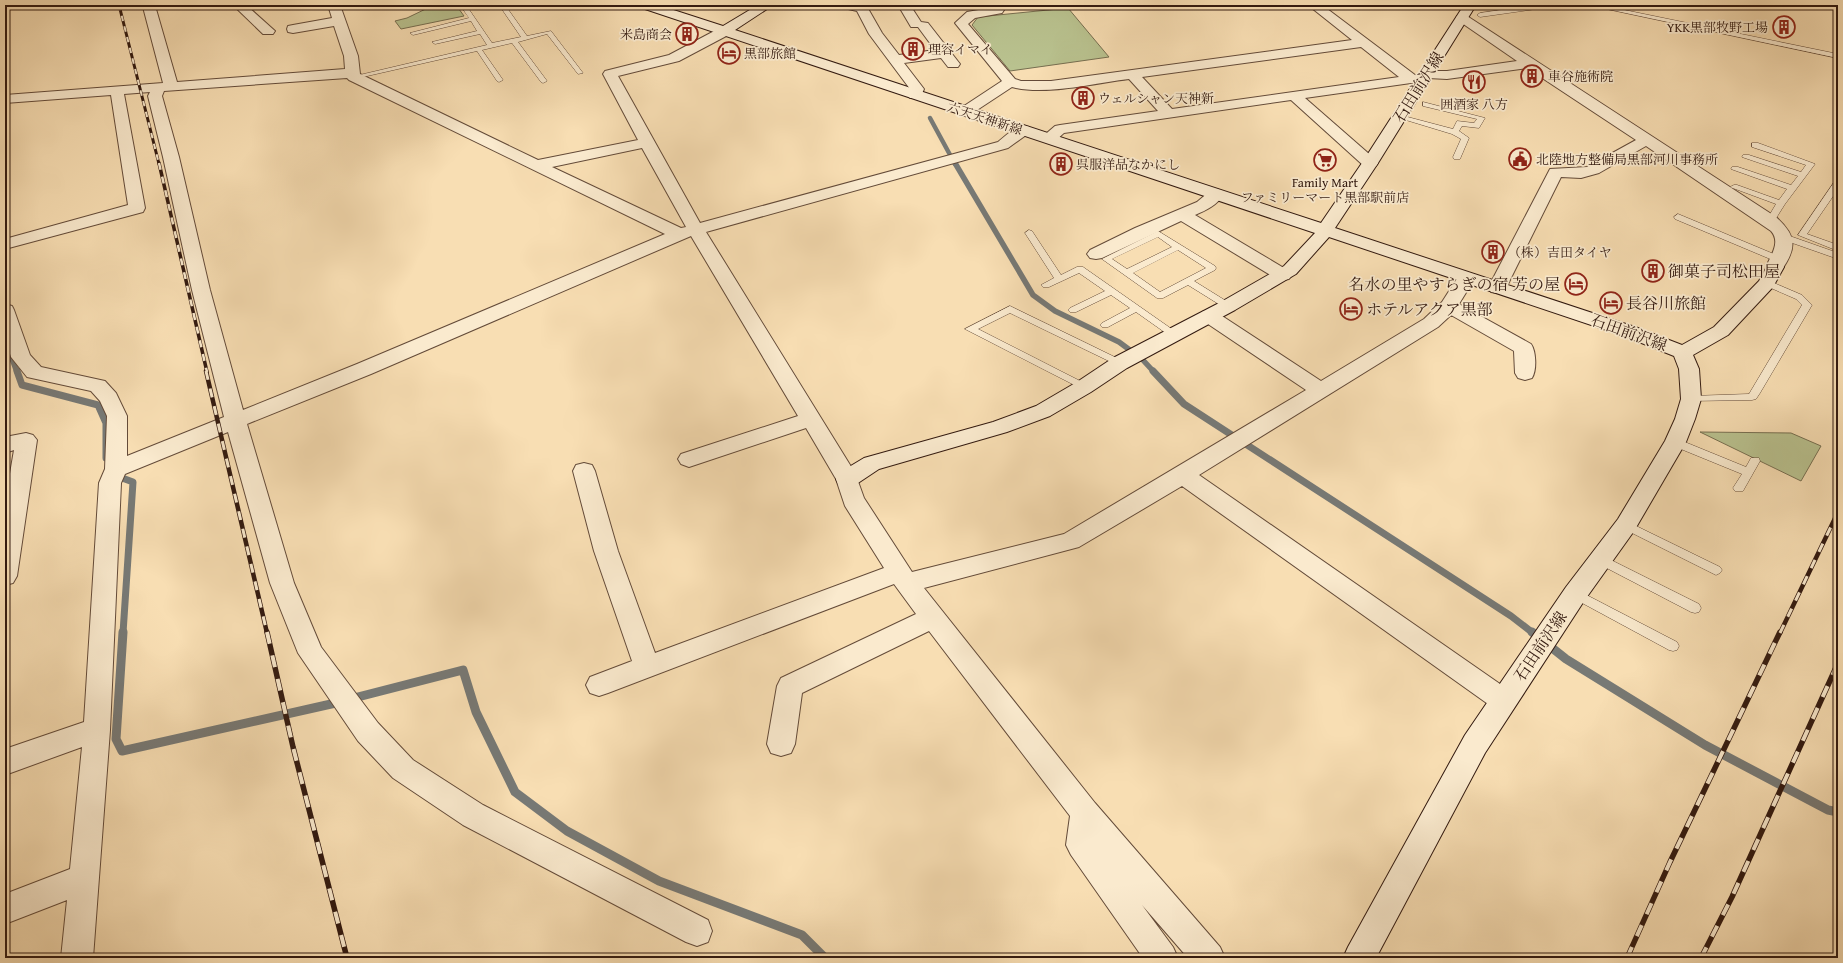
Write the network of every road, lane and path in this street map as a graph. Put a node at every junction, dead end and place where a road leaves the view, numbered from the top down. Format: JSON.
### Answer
{"nodes":[{"id":1,"x":160,"y":5,"type":"edge"},
{"id":2,"x":239,"y":5,"type":"edge"},
{"id":3,"x":334,"y":5,"type":"edge"},
{"id":4,"x":463,"y":5,"type":"edge"},
{"id":5,"x":502,"y":5,"type":"edge"},
{"id":6,"x":646,"y":5,"type":"edge"},
{"id":7,"x":767,"y":5,"type":"edge"},
{"id":8,"x":848,"y":5,"type":"edge"},
{"id":9,"x":904,"y":5,"type":"edge"},
{"id":10,"x":994,"y":5,"type":"edge"},
{"id":11,"x":1314,"y":5,"type":"edge"},
{"id":12,"x":1470,"y":5,"type":"edge"},
{"id":13,"x":1488,"y":5,"type":"edge"},
{"id":14,"x":1539,"y":5,"type":"edge"},
{"id":15,"x":1591,"y":5,"type":"edge"},
{"id":16,"x":1462,"y":19,"type":"junction"},
{"id":17,"x":473,"y":20,"type":"junction"},
{"id":18,"x":339,"y":21,"type":"junction"},
{"id":19,"x":293,"y":29,"type":"dead end"},
{"id":20,"x":428,"y":30,"type":"junction"},
{"id":21,"x":268,"y":31,"type":"dead end"},
{"id":22,"x":724,"y":31,"type":"junction"},
{"id":23,"x":481,"y":32,"type":"junction"},
{"id":24,"x":412,"y":33,"type":"dead end"},
{"id":25,"x":526,"y":38,"type":"junction"},
{"id":26,"x":514,"y":40,"type":"junction"},
{"id":27,"x":435,"y":42,"type":"junction"},
{"id":28,"x":1363,"y":43,"type":"junction"},
{"id":29,"x":490,"y":45,"type":"junction"},
{"id":30,"x":478,"y":48,"type":"junction"},
{"id":31,"x":944,"y":53,"type":"junction"},
{"id":32,"x":445,"y":55,"type":"junction"},
{"id":33,"x":1838,"y":56,"type":"edge"},
{"id":34,"x":894,"y":60,"type":"junction"},
{"id":35,"x":1530,"y":63,"type":"junction"},
{"id":36,"x":953,"y":64,"type":"dead end"},
{"id":37,"x":580,"y":73,"type":"dead end"},
{"id":38,"x":1131,"y":73,"type":"junction"},
{"id":39,"x":353,"y":75,"type":"junction"},
{"id":40,"x":1420,"y":78,"type":"junction"},
{"id":41,"x":499,"y":80,"type":"dead end"},
{"id":42,"x":543,"y":81,"type":"dead end"},
{"id":43,"x":1010,"y":82,"type":"junction"},
{"id":44,"x":166,"y":87,"type":"junction"},
{"id":45,"x":915,"y":95,"type":"junction"},
{"id":46,"x":118,"y":96,"type":"dead end"},
{"id":47,"x":1294,"y":96,"type":"junction"},
{"id":48,"x":5,"y":99,"type":"edge"},
{"id":49,"x":1426,"y":104,"type":"dead end"},
{"id":50,"x":966,"y":111,"type":"junction"},
{"id":51,"x":1169,"y":114,"type":"junction"},
{"id":52,"x":1400,"y":117,"type":"junction"},
{"id":53,"x":1024,"y":130,"type":"junction"},
{"id":54,"x":1455,"y":132,"type":"junction"},
{"id":55,"x":1049,"y":138,"type":"junction"},
{"id":56,"x":1646,"y":140,"type":"junction"},
{"id":57,"x":646,"y":143,"type":"junction"},
{"id":58,"x":1755,"y":145,"type":"dead end"},
{"id":59,"x":1457,"y":157,"type":"dead end"},
{"id":60,"x":1746,"y":157,"type":"dead end"},
{"id":61,"x":1370,"y":163,"type":"junction"},
{"id":62,"x":536,"y":165,"type":"junction"},
{"id":63,"x":1735,"y":169,"type":"dead end"},
{"id":64,"x":1802,"y":176,"type":"junction"},
{"id":65,"x":1838,"y":183,"type":"edge"},
{"id":66,"x":1734,"y":187,"type":"dead end"},
{"id":67,"x":1792,"y":188,"type":"junction"},
{"id":68,"x":1216,"y":194,"type":"junction"},
{"id":69,"x":1781,"y":203,"type":"junction"},
{"id":70,"x":1182,"y":215,"type":"junction"},
{"id":71,"x":1678,"y":217,"type":"dead end"},
{"id":72,"x":1770,"y":221,"type":"junction"},
{"id":73,"x":1325,"y":230,"type":"junction"},
{"id":74,"x":687,"y":232,"type":"junction"},
{"id":75,"x":1029,"y":233,"type":"dead end"},
{"id":76,"x":1784,"y":237,"type":"junction"},
{"id":77,"x":5,"y":244,"type":"edge"},
{"id":78,"x":1178,"y":247,"type":"junction"},
{"id":79,"x":1838,"y":248,"type":"edge"},
{"id":80,"x":1096,"y":254,"type":"dead end"},
{"id":81,"x":1838,"y":256,"type":"edge"},
{"id":82,"x":1773,"y":270,"type":"junction"},
{"id":83,"x":1126,"y":273,"type":"junction"},
{"id":84,"x":1282,"y":275,"type":"junction"},
{"id":85,"x":1466,"y":278,"type":"junction"},
{"id":86,"x":1059,"y":279,"type":"junction"},
{"id":87,"x":1188,"y":281,"type":"junction"},
{"id":88,"x":1046,"y":285,"type":"dead end"},
{"id":89,"x":1497,"y":288,"type":"junction"},
{"id":90,"x":1112,"y":291,"type":"junction"},
{"id":91,"x":1228,"y":306,"type":"junction"},
{"id":92,"x":1449,"y":306,"type":"junction"},
{"id":93,"x":1137,"y":308,"type":"junction"},
{"id":94,"x":5,"y":310,"type":"edge"},
{"id":95,"x":1073,"y":310,"type":"dead end"},
{"id":96,"x":1209,"y":316,"type":"junction"},
{"id":97,"x":1105,"y":325,"type":"dead end"},
{"id":98,"x":1173,"y":334,"type":"junction"},
{"id":99,"x":1682,"y":352,"type":"junction"},
{"id":100,"x":1120,"y":363,"type":"junction"},
{"id":101,"x":1525,"y":373,"type":"dead end"},
{"id":102,"x":1084,"y":387,"type":"junction"},
{"id":103,"x":1320,"y":390,"type":"junction"},
{"id":104,"x":1691,"y":399,"type":"junction"},
{"id":105,"x":811,"y":419,"type":"junction"},
{"id":106,"x":236,"y":422,"type":"junction"},
{"id":107,"x":1676,"y":442,"type":"junction"},
{"id":108,"x":5,"y":445,"type":"edge"},
{"id":109,"x":689,"y":459,"type":"dead end"},
{"id":110,"x":1755,"y":461,"type":"dead end"},
{"id":111,"x":116,"y":469,"type":"junction"},
{"id":112,"x":584,"y":471,"type":"dead end"},
{"id":113,"x":1748,"y":472,"type":"junction"},
{"id":114,"x":1183,"y":475,"type":"junction"},
{"id":115,"x":847,"y":479,"type":"junction"},
{"id":116,"x":1739,"y":488,"type":"dead end"},
{"id":117,"x":1626,"y":524,"type":"junction"},
{"id":118,"x":1601,"y":560,"type":"junction"},
{"id":119,"x":1716,"y":570,"type":"dead end"},
{"id":120,"x":5,"y":576,"type":"edge"},
{"id":121,"x":903,"y":577,"type":"junction"},
{"id":122,"x":1576,"y":594,"type":"junction"},
{"id":123,"x":1695,"y":608,"type":"dead end"},
{"id":124,"x":933,"y":617,"type":"junction"},
{"id":125,"x":1673,"y":646,"type":"dead end"},
{"id":126,"x":647,"y":667,"type":"junction"},
{"id":127,"x":599,"y":685,"type":"dead end"},
{"id":128,"x":1504,"y":701,"type":"junction"},
{"id":129,"x":97,"y":730,"type":"junction"},
{"id":130,"x":781,"y":744,"type":"dead end"},
{"id":131,"x":5,"y":762,"type":"edge"},
{"id":132,"x":1085,"y":813,"type":"junction"},
{"id":133,"x":84,"y":879,"type":"junction"},
{"id":134,"x":5,"y":909,"type":"edge"},
{"id":135,"x":697,"y":931,"type":"dead end"},
{"id":136,"x":77,"y":958,"type":"edge"},
{"id":137,"x":1162,"y":958,"type":"edge"},
{"id":138,"x":1209,"y":958,"type":"edge"},
{"id":139,"x":1359,"y":958,"type":"edge"}],
"edges":[{"from":1,"to":44,"type":"street"},
{"from":2,"to":21,"type":"street"},
{"from":3,"to":18,"type":"street"},
{"from":4,"to":17,"type":"lane"},
{"from":5,"to":25,"type":"lane"},
{"from":6,"to":22,"type":"street","name":"六天天神新線"},
{"from":7,"to":22,"type":"street"},
{"from":8,"to":34,"type":"street"},
{"from":9,"to":31,"type":"street"},
{"from":10,"to":43,"type":"street"},
{"from":11,"to":28,"type":"street"},
{"from":12,"to":16,"type":"street","name":"石田前沢線"},
{"from":13,"to":14,"type":"lane"},
{"from":15,"to":33,"type":"lane"},
{"from":16,"to":35,"type":"street"},
{"from":16,"to":40,"type":"street","name":"石田前沢線"},
{"from":17,"to":20,"type":"lane"},
{"from":17,"to":23,"type":"lane"},
{"from":18,"to":19,"type":"street"},
{"from":18,"to":39,"type":"street"},
{"from":20,"to":24,"type":"lane"},
{"from":20,"to":27,"type":"lane"},
{"from":22,"to":45,"type":"street","name":"六天天神新線"},
{"from":22,"to":57,"type":"street"},
{"from":23,"to":27,"type":"lane"},
{"from":23,"to":29,"type":"lane"},
{"from":25,"to":26,"type":"lane"},
{"from":25,"to":37,"type":"lane"},
{"from":26,"to":29,"type":"lane"},
{"from":26,"to":42,"type":"lane"},
{"from":27,"to":32,"type":"lane"},
{"from":28,"to":38,"type":"street"},
{"from":28,"to":40,"type":"street"},
{"from":29,"to":30,"type":"lane"},
{"from":30,"to":32,"type":"lane"},
{"from":30,"to":41,"type":"lane"},
{"from":31,"to":34,"type":"street"},
{"from":31,"to":36,"type":"street"},
{"from":32,"to":39,"type":"lane"},
{"from":34,"to":45,"type":"street"},
{"from":35,"to":40,"type":"street"},
{"from":35,"to":56,"type":"street"},
{"from":38,"to":43,"type":"street"},
{"from":38,"to":51,"type":"street"},
{"from":39,"to":44,"type":"street"},
{"from":39,"to":62,"type":"street"},
{"from":40,"to":47,"type":"street"},
{"from":40,"to":52,"type":"street","name":"石田前沢線"},
{"from":43,"to":50,"type":"street"},
{"from":44,"to":48,"type":"street"},
{"from":44,"to":106,"type":"street"},
{"from":45,"to":50,"type":"street","name":"六天天神新線"},
{"from":46,"to":77,"type":"street"},
{"from":47,"to":51,"type":"street"},
{"from":47,"to":61,"type":"street"},
{"from":49,"to":54,"type":"lane"},
{"from":50,"to":53,"type":"street","name":"六天天神新線"},
{"from":51,"to":55,"type":"street"},
{"from":52,"to":54,"type":"lane"},
{"from":52,"to":61,"type":"street","name":"石田前沢線"},
{"from":53,"to":55,"type":"street","name":"六天天神新線"},
{"from":53,"to":74,"type":"street"},
{"from":54,"to":59,"type":"lane"},
{"from":55,"to":68,"type":"street","name":"六天天神新線"},
{"from":56,"to":72,"type":"street"},
{"from":56,"to":89,"type":"street"},
{"from":57,"to":62,"type":"street"},
{"from":57,"to":74,"type":"street"},
{"from":58,"to":64,"type":"lane"},
{"from":60,"to":64,"type":"lane"},
{"from":61,"to":73,"type":"street","name":"石田前沢線"},
{"from":62,"to":74,"type":"street"},
{"from":63,"to":67,"type":"lane"},
{"from":64,"to":67,"type":"lane"},
{"from":65,"to":79,"type":"lane"},
{"from":66,"to":69,"type":"lane"},
{"from":67,"to":69,"type":"lane"},
{"from":68,"to":70,"type":"street"},
{"from":68,"to":73,"type":"street","name":"六天天神新線"},
{"from":69,"to":72,"type":"lane"},
{"from":70,"to":80,"type":"street"},
{"from":70,"to":84,"type":"street"},
{"from":71,"to":82,"type":"lane"},
{"from":72,"to":76,"type":"street"},
{"from":73,"to":84,"type":"street"},
{"from":73,"to":85,"type":"street","name":"石田前沢線"},
{"from":74,"to":105,"type":"street"},
{"from":74,"to":106,"type":"street"},
{"from":75,"to":86,"type":"lane"},
{"from":76,"to":81,"type":"lane"},
{"from":76,"to":82,"type":"street"},
{"from":78,"to":83,"type":"lane"},
{"from":78,"to":83,"type":"lane"},
{"from":78,"to":87,"type":"lane"},
{"from":82,"to":99,"type":"street"},
{"from":82,"to":104,"type":"lane"},
{"from":83,"to":87,"type":"lane"},
{"from":84,"to":91,"type":"street"},
{"from":85,"to":89,"type":"street","name":"石田前沢線"},
{"from":85,"to":92,"type":"street"},
{"from":86,"to":88,"type":"lane"},
{"from":86,"to":90,"type":"lane"},
{"from":87,"to":91,"type":"lane"},
{"from":89,"to":99,"type":"street","name":"石田前沢線"},
{"from":90,"to":93,"type":"lane"},
{"from":90,"to":95,"type":"lane"},
{"from":91,"to":96,"type":"street"},
{"from":92,"to":101,"type":"street"},
{"from":92,"to":103,"type":"street"},
{"from":93,"to":97,"type":"lane"},
{"from":93,"to":98,"type":"lane"},
{"from":94,"to":111,"type":"street"},
{"from":96,"to":98,"type":"street"},
{"from":96,"to":103,"type":"street"},
{"from":98,"to":100,"type":"street"},
{"from":99,"to":104,"type":"street","name":"石田前沢線"},
{"from":100,"to":102,"type":"street"},
{"from":100,"to":102,"type":"lane"},
{"from":102,"to":115,"type":"street"},
{"from":103,"to":114,"type":"street"},
{"from":104,"to":107,"type":"street","name":"石田前沢線"},
{"from":105,"to":109,"type":"street"},
{"from":105,"to":115,"type":"street"},
{"from":106,"to":111,"type":"street"},
{"from":106,"to":135,"type":"street"},
{"from":107,"to":113,"type":"lane"},
{"from":107,"to":117,"type":"street","name":"石田前沢線"},
{"from":108,"to":120,"type":"street"},
{"from":110,"to":113,"type":"lane"},
{"from":111,"to":129,"type":"street"},
{"from":112,"to":126,"type":"street"},
{"from":113,"to":116,"type":"lane"},
{"from":114,"to":121,"type":"street"},
{"from":114,"to":128,"type":"street"},
{"from":115,"to":121,"type":"street"},
{"from":117,"to":118,"type":"street","name":"石田前沢線"},
{"from":117,"to":119,"type":"lane"},
{"from":118,"to":122,"type":"street","name":"石田前沢線"},
{"from":118,"to":123,"type":"lane"},
{"from":121,"to":124,"type":"street"},
{"from":121,"to":126,"type":"street"},
{"from":122,"to":125,"type":"lane"},
{"from":122,"to":128,"type":"street","name":"石田前沢線"},
{"from":124,"to":130,"type":"street"},
{"from":124,"to":132,"type":"street"},
{"from":126,"to":127,"type":"street"},
{"from":128,"to":139,"type":"street","name":"石田前沢線"},
{"from":129,"to":131,"type":"street"},
{"from":129,"to":133,"type":"street"},
{"from":132,"to":137,"type":"street"},
{"from":132,"to":138,"type":"street"},
{"from":133,"to":134,"type":"street"},
{"from":133,"to":136,"type":"street"}]}
